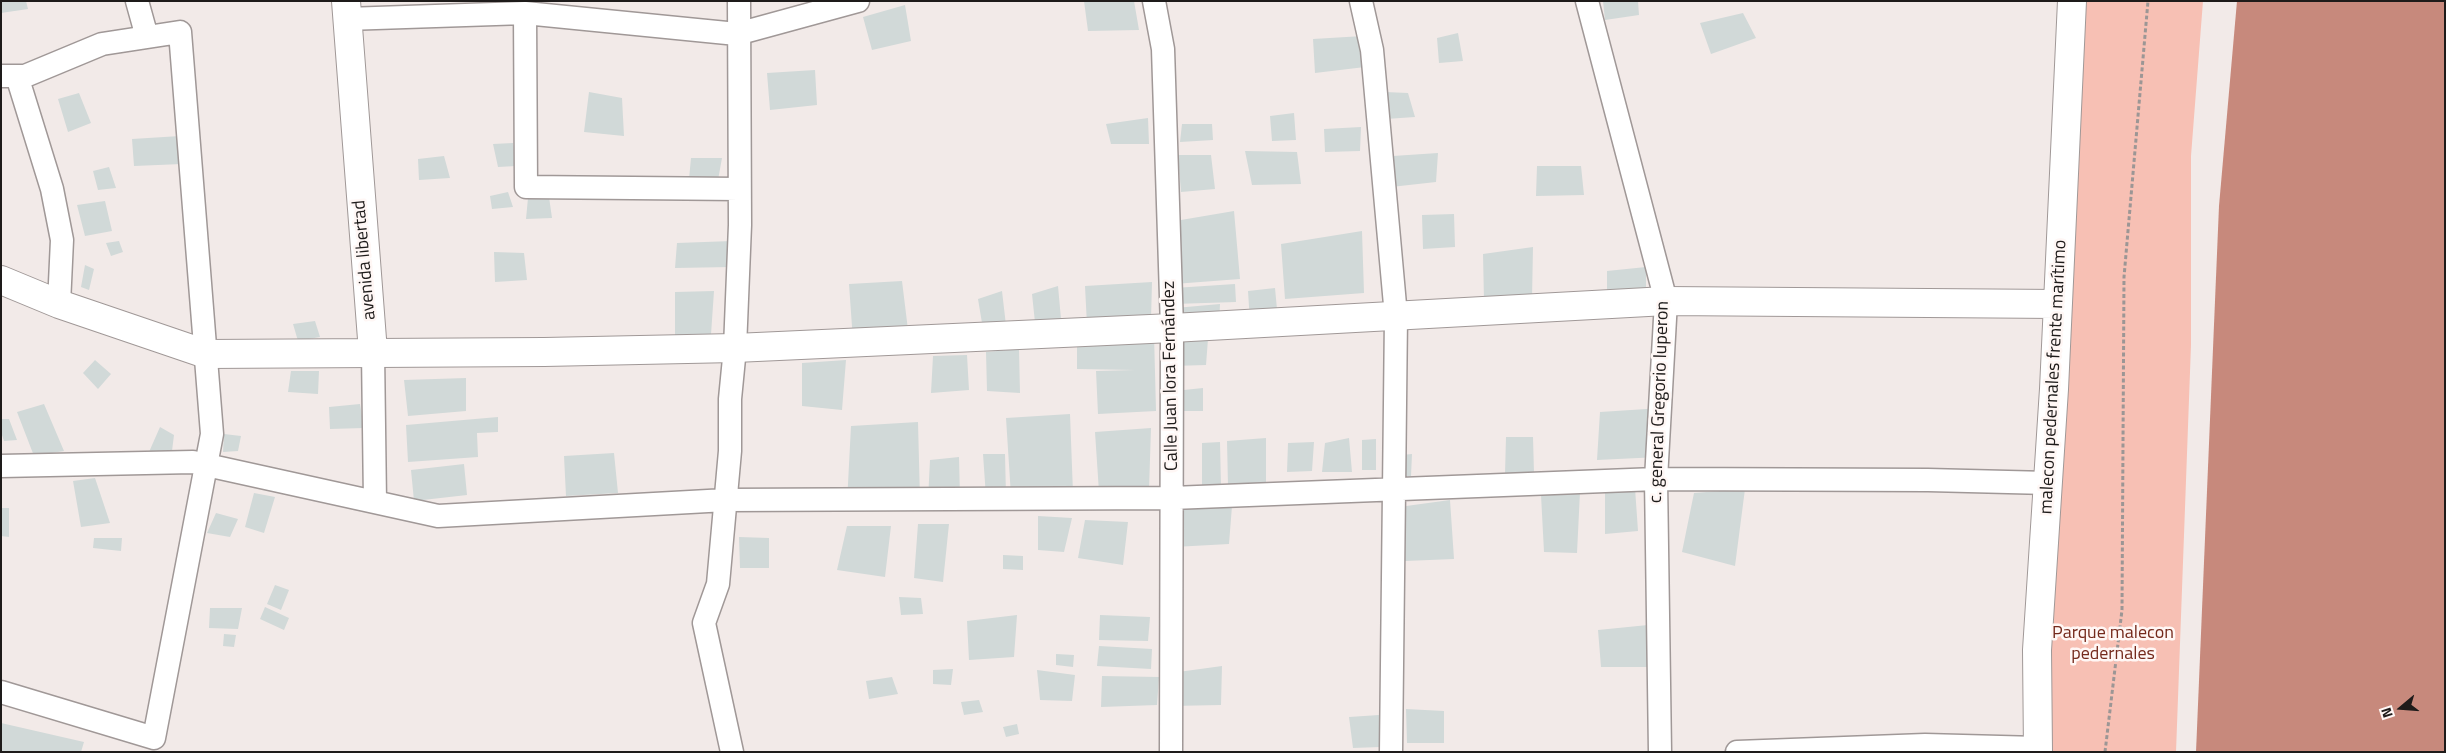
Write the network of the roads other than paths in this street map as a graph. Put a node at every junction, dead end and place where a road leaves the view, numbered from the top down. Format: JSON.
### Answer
{"nodes":[{"id":1,"x":137,"y":1,"type":"edge"},
{"id":2,"x":739,"y":1,"type":"edge"},
{"id":3,"x":858,"y":1,"type":"edge"},
{"id":4,"x":1154,"y":1,"type":"edge"},
{"id":5,"x":1361,"y":1,"type":"edge"},
{"id":6,"x":1587,"y":1,"type":"edge"},
{"id":7,"x":2072,"y":1,"type":"edge"},
{"id":8,"x":346,"y":10,"type":"edge"},
{"id":9,"x":525,"y":14,"type":"junction"},
{"id":10,"x":737,"y":34,"type":"junction"},
{"id":11,"x":147,"y":37,"type":"junction"},
{"id":12,"x":9,"y":76,"type":"edge"},
{"id":13,"x":740,"y":189,"type":"junction"},
{"id":14,"x":1,"y":280,"type":"edge"},
{"id":15,"x":1666,"y":301,"type":"junction"},
{"id":16,"x":60,"y":304,"type":"junction"},
{"id":17,"x":2058,"y":304,"type":"junction"},
{"id":18,"x":1396,"y":316,"type":"junction"},
{"id":19,"x":1172,"y":328,"type":"junction"},
{"id":20,"x":735,"y":348,"type":"junction"},
{"id":21,"x":373,"y":352,"type":"junction"},
{"id":22,"x":206,"y":354,"type":"junction"},
{"id":23,"x":206,"y":464,"type":"junction"},
{"id":24,"x":1,"y":466,"type":"edge"},
{"id":25,"x":1656,"y":479,"type":"junction"},
{"id":26,"x":2048,"y":483,"type":"junction"},
{"id":27,"x":1394,"y":490,"type":"junction"},
{"id":28,"x":1172,"y":498,"type":"junction"},
{"id":29,"x":726,"y":500,"type":"junction"},
{"id":30,"x":375,"y":502,"type":"junction"},
{"id":31,"x":1,"y":692,"type":"edge"},
{"id":32,"x":2038,"y":750,"type":"edge"},
{"id":33,"x":732,"y":752,"type":"edge"},
{"id":34,"x":1171,"y":752,"type":"edge"},
{"id":35,"x":1392,"y":752,"type":"edge"},
{"id":36,"x":1660,"y":752,"type":"edge"},
{"id":37,"x":1737,"y":752,"type":"edge"}],
"edges":[{"from":1,"to":11,"type":"street"},
{"from":2,"to":10,"type":"street"},
{"from":3,"to":10,"type":"street"},
{"from":4,"to":19,"type":"street","name":"Calle Juan lora Fernández"},
{"from":5,"to":18,"type":"street"},
{"from":6,"to":15,"type":"street","name":"c. general Gregorio luperon"},
{"from":7,"to":17,"type":"main road","name":"malecon pedernales frente marítimo"},
{"from":8,"to":9,"type":"street"},
{"from":8,"to":21,"type":"main road","name":"avenida libertad"},
{"from":9,"to":10,"type":"street"},
{"from":9,"to":13,"type":"street"},
{"from":10,"to":13,"type":"street"},
{"from":11,"to":12,"type":"street"},
{"from":11,"to":22,"type":"street"},
{"from":12,"to":16,"type":"street"},
{"from":13,"to":20,"type":"street"},
{"from":14,"to":16,"type":"main road"},
{"from":15,"to":17,"type":"main road"},
{"from":15,"to":18,"type":"main road"},
{"from":15,"to":25,"type":"street","name":"c. general Gregorio luperon"},
{"from":16,"to":22,"type":"main road"},
{"from":17,"to":26,"type":"main road","name":"malecon pedernales frente marítimo"},
{"from":18,"to":19,"type":"main road"},
{"from":18,"to":27,"type":"street"},
{"from":19,"to":20,"type":"main road"},
{"from":19,"to":28,"type":"street","name":"Calle Juan lora Fernández"},
{"from":20,"to":21,"type":"main road"},
{"from":20,"to":29,"type":"street"},
{"from":21,"to":22,"type":"main road"},
{"from":21,"to":30,"type":"street","name":"avenida libertad"},
{"from":22,"to":23,"type":"street"},
{"from":23,"to":24,"type":"street"},
{"from":23,"to":30,"type":"street"},
{"from":23,"to":31,"type":"street"},
{"from":25,"to":26,"type":"street"},
{"from":25,"to":27,"type":"street"},
{"from":25,"to":36,"type":"street","name":"c. general Gregorio luperon"},
{"from":26,"to":32,"type":"main road","name":"malecon pedernales frente marítimo"},
{"from":27,"to":28,"type":"street"},
{"from":27,"to":35,"type":"street"},
{"from":28,"to":29,"type":"street"},
{"from":28,"to":34,"type":"street","name":"Calle Juan lora Fernández"},
{"from":29,"to":30,"type":"street"},
{"from":29,"to":33,"type":"street"},
{"from":32,"to":37,"type":"street"}]}
